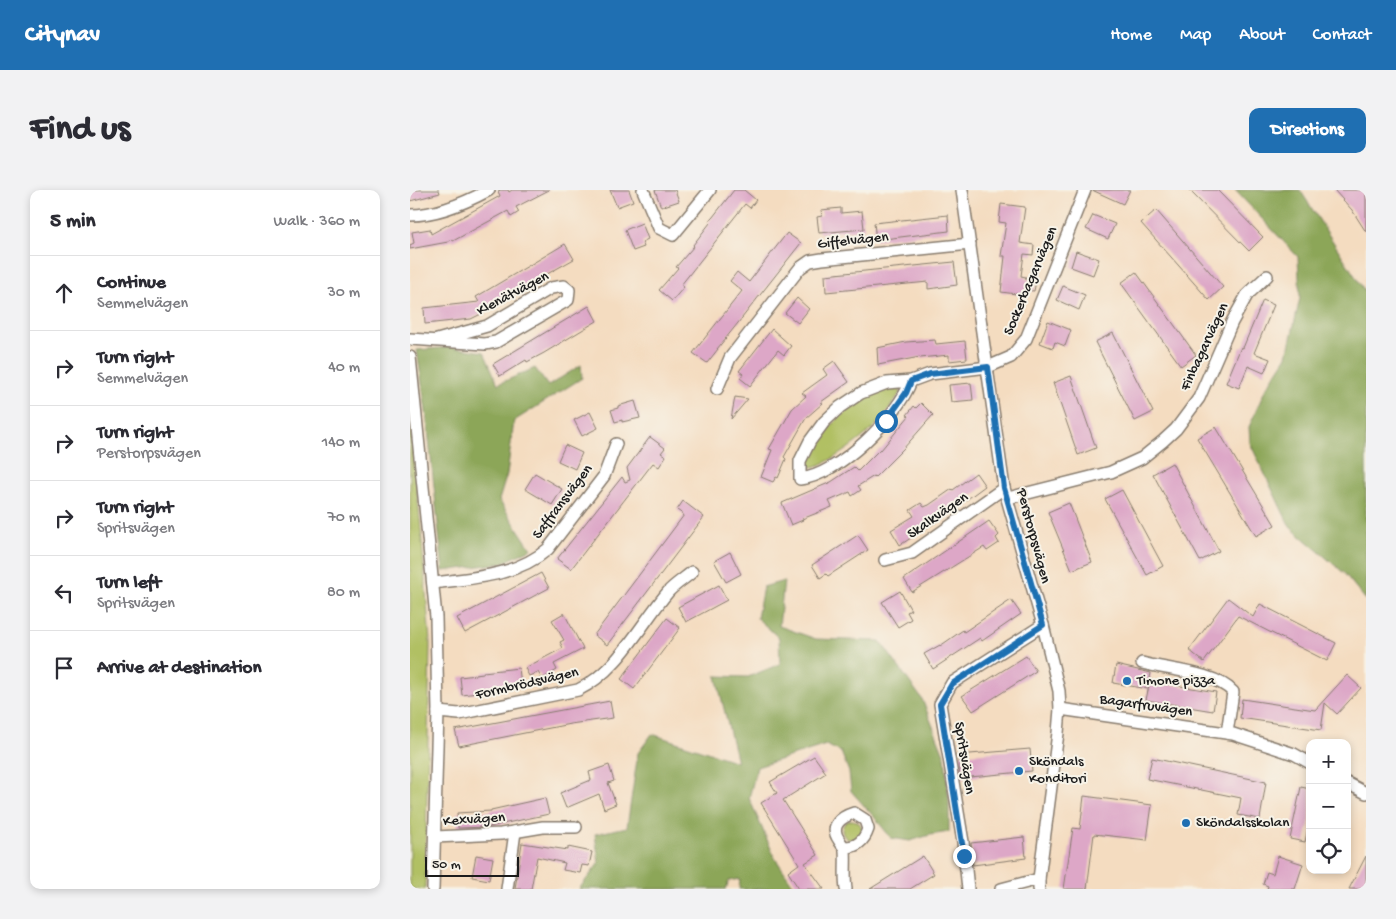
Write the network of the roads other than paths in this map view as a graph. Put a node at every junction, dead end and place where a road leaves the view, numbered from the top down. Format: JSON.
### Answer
{"nodes":[{"id":1,"x":489,"y":190,"type":"edge"},
{"id":2,"x":643,"y":190,"type":"edge"},
{"id":3,"x":710,"y":190,"type":"edge"},
{"id":4,"x":962,"y":190,"type":"edge"},
{"id":5,"x":1085,"y":190,"type":"edge"},
{"id":6,"x":410,"y":214,"type":"edge"},
{"id":7,"x":970,"y":244,"type":"junction"},
{"id":8,"x":1267,"y":276,"type":"dead end"},
{"id":9,"x":410,"y":339,"type":"edge"},
{"id":10,"x":438,"y":340,"type":"junction"},
{"id":11,"x":410,"y":357,"type":"edge"},
{"id":12,"x":988,"y":367,"type":"junction"},
{"id":13,"x":911,"y":381,"type":"junction"},
{"id":14,"x":717,"y":389,"type":"dead end"},
{"id":15,"x":616,"y":444,"type":"dead end"},
{"id":16,"x":1006,"y":493,"type":"junction"},
{"id":17,"x":885,"y":560,"type":"dead end"},
{"id":18,"x":692,"y":572,"type":"dead end"},
{"id":19,"x":434,"y":583,"type":"junction"},
{"id":20,"x":1043,"y":625,"type":"junction"},
{"id":21,"x":1142,"y":663,"type":"dead end"},
{"id":22,"x":1060,"y":709,"type":"junction"},
{"id":23,"x":438,"y":712,"type":"junction"},
{"id":24,"x":1227,"y":733,"type":"junction"},
{"id":25,"x":1306,"y":761,"type":"edge"},
{"id":26,"x":1349,"y":784,"type":"edge"},
{"id":27,"x":1366,"y":793,"type":"edge"},
{"id":28,"x":576,"y":827,"type":"dead end"},
{"id":29,"x":515,"y":832,"type":"junction"},
{"id":30,"x":435,"y":837,"type":"junction"},
{"id":31,"x":845,"y":848,"type":"dead end"},
{"id":32,"x":1039,"y":884,"type":"edge"},
{"id":33,"x":433,"y":889,"type":"edge"},
{"id":34,"x":507,"y":889,"type":"edge"},
{"id":35,"x":846,"y":889,"type":"edge"},
{"id":36,"x":968,"y":889,"type":"edge"},
{"id":37,"x":1001,"y":889,"type":"edge"}],
"edges":[{"from":1,"to":6,"type":"street"},
{"from":2,"to":3,"type":"street"},
{"from":4,"to":7,"type":"street","name":"Perstorpsvägen"},
{"from":5,"to":12,"type":"street","name":"Sockerbagarvägen"},
{"from":7,"to":12,"type":"street","name":"Perstorpsvägen"},
{"from":7,"to":14,"type":"street","name":"Giffelvägen"},
{"from":8,"to":16,"type":"street","name":"Finbagarvägen"},
{"from":9,"to":10,"type":"street","name":"Klenätvägen"},
{"from":10,"to":10,"type":"street","name":"Klenätvägen"},
{"from":11,"to":19,"type":"street"},
{"from":12,"to":13,"type":"street","name":"Sockerbagarvägen"},
{"from":12,"to":16,"type":"street","name":"Perstorpsvägen"},
{"from":13,"to":13,"type":"street","name":"Sockerbagarvägen"},
{"from":15,"to":19,"type":"street","name":"Saffransvägen"},
{"from":16,"to":17,"type":"street","name":"Skalkvägen"},
{"from":16,"to":20,"type":"street","name":"Perstorpsvägen"},
{"from":18,"to":23,"type":"street","name":"Formbrödsvägen"},
{"from":19,"to":23,"type":"street"},
{"from":20,"to":22,"type":"street","name":"Perstorpsvägen"},
{"from":20,"to":36,"type":"street","name":"Spritsvägen"},
{"from":21,"to":24,"type":"street"},
{"from":22,"to":24,"type":"street","name":"Bagarfruvägen"},
{"from":22,"to":32,"type":"street","name":"Perstorpsvägen"},
{"from":23,"to":30,"type":"street"},
{"from":24,"to":25,"type":"street","name":"Bagarfruvägen"},
{"from":26,"to":27,"type":"street"},
{"from":28,"to":29,"type":"street","name":"Kexvägen"},
{"from":29,"to":30,"type":"street","name":"Kexvägen"},
{"from":29,"to":34,"type":"street","name":"Kexvägen"},
{"from":30,"to":33,"type":"street"},
{"from":31,"to":35,"type":"street"},
{"from":32,"to":37,"type":"street"}]}
